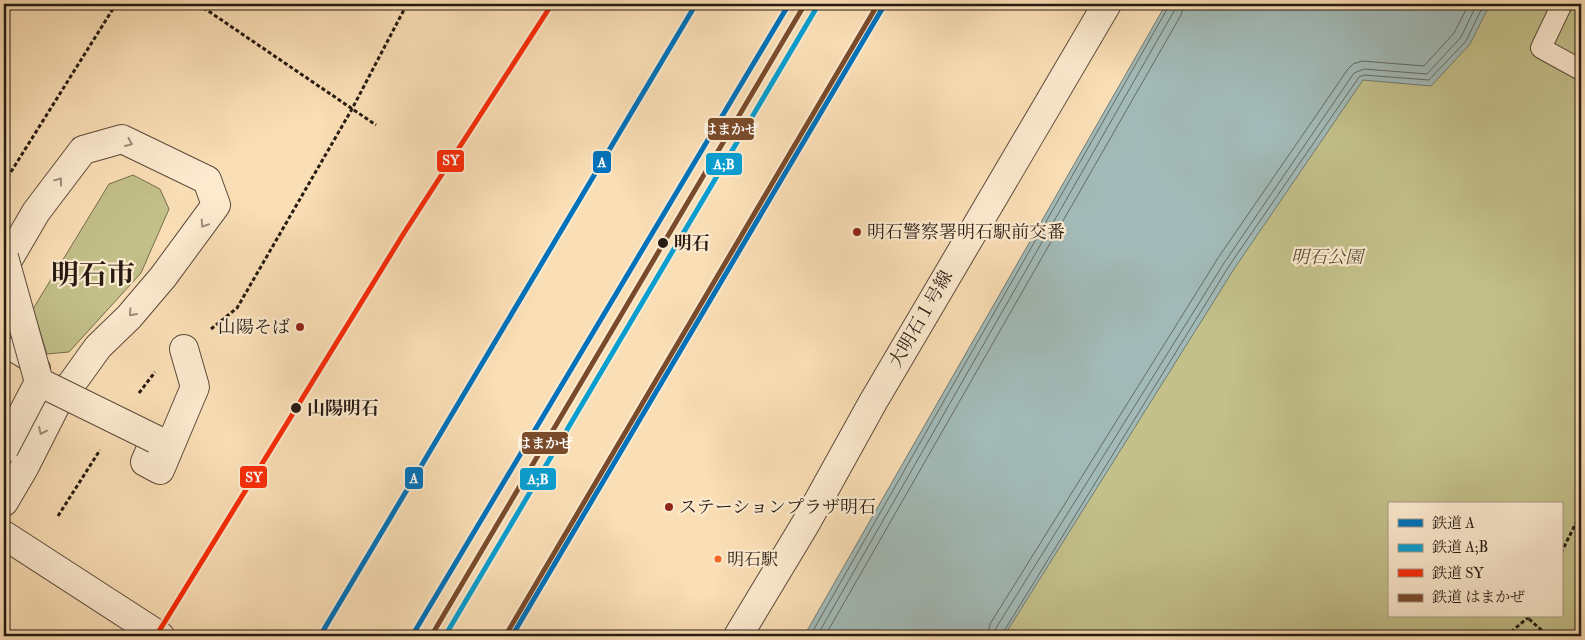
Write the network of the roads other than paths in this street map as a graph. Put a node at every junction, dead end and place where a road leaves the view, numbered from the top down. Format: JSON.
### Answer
{"nodes":[{"id":1,"x":1107,"y":4,"type":"edge"},
{"id":2,"x":1562,"y":4,"type":"edge"},
{"id":3,"x":1581,"y":70,"type":"edge"},
{"id":4,"x":4,"y":257,"type":"edge"},
{"id":5,"x":4,"y":267,"type":"edge"},
{"id":6,"x":4,"y":346,"type":"edge"},
{"id":7,"x":184,"y":349,"type":"road end"},
{"id":8,"x":39,"y":382,"type":"junction"},
{"id":9,"x":70,"y":386,"type":"junction"},
{"id":10,"x":4,"y":449,"type":"edge"},
{"id":11,"x":4,"y":502,"type":"edge"},
{"id":12,"x":4,"y":535,"type":"edge"},
{"id":13,"x":160,"y":636,"type":"edge"},
{"id":14,"x":738,"y":636,"type":"edge"}],
"edges":[{"from":1,"to":14,"type":"street","name":"大明石１号線"},
{"from":2,"to":3,"type":"lane"},
{"from":4,"to":8,"type":"street","bridge":true},
{"from":5,"to":9,"type":"street","one_way":true},
{"from":6,"to":9,"type":"lane"},
{"from":7,"to":8,"type":"street","bridge":true},
{"from":8,"to":10,"type":"street","bridge":true},
{"from":9,"to":11,"type":"street","one_way":true},
{"from":12,"to":13,"type":"street"}]}
